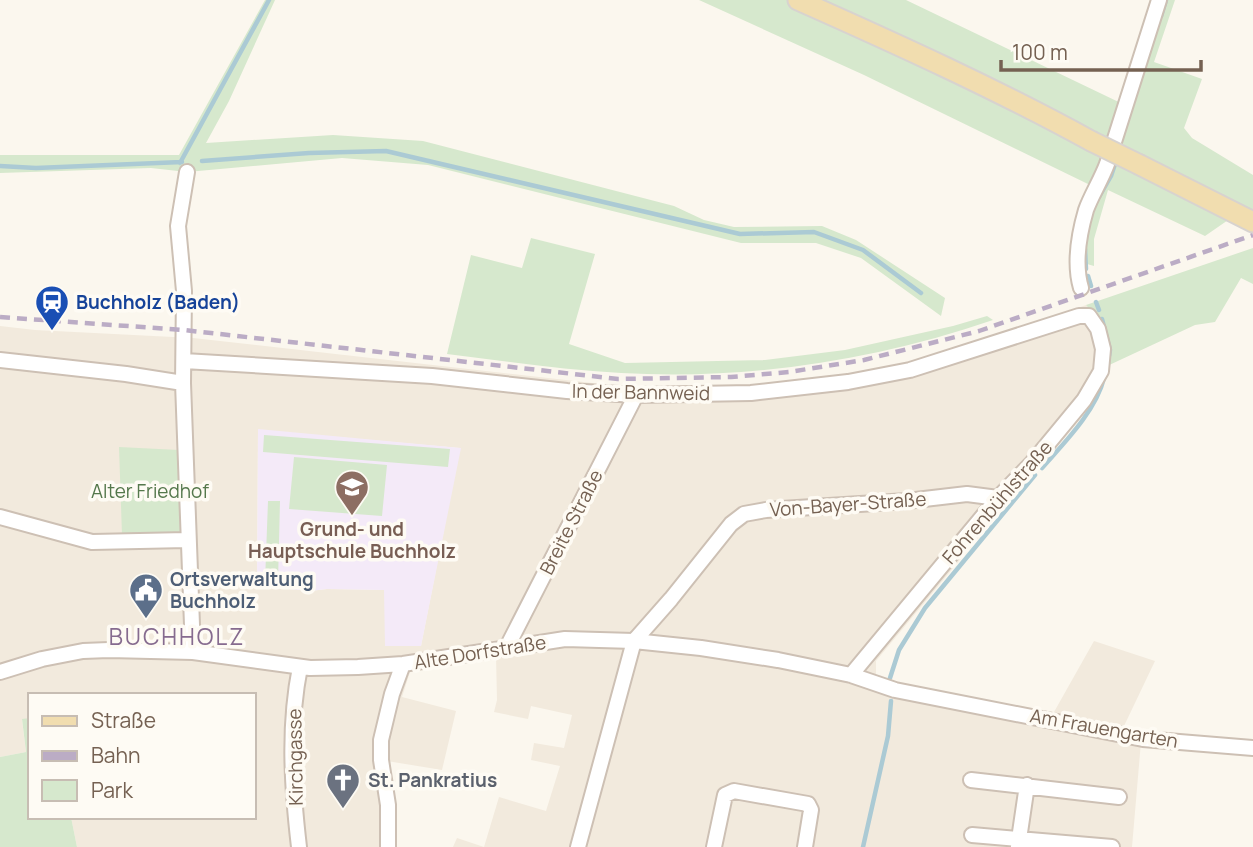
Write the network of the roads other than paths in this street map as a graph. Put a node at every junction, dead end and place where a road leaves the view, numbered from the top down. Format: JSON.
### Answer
{"nodes":[{"id":1,"x":798,"y":0,"type":"edge"},
{"id":2,"x":1159,"y":0,"type":"edge"},
{"id":3,"x":187,"y":172,"type":"dead end"},
{"id":4,"x":1245,"y":218,"type":"edge"},
{"id":5,"x":1081,"y":288,"type":"dead end"},
{"id":6,"x":1089,"y":316,"type":"joint"},
{"id":7,"x":0,"y":360,"type":"edge"},
{"id":8,"x":184,"y":361,"type":"junction"},
{"id":9,"x":183,"y":383,"type":"junction"},
{"id":10,"x":636,"y":395,"type":"junction"},
{"id":11,"x":998,"y":498,"type":"junction"},
{"id":12,"x":0,"y":517,"type":"edge"},
{"id":13,"x":187,"y":540,"type":"junction"},
{"id":14,"x":634,"y":641,"type":"junction"},
{"id":15,"x":506,"y":649,"type":"junction"},
{"id":16,"x":193,"y":652,"type":"junction"},
{"id":17,"x":402,"y":664,"type":"junction"},
{"id":18,"x":300,"y":667,"type":"junction"},
{"id":19,"x":0,"y":672,"type":"edge"},
{"id":20,"x":851,"y":675,"type":"junction"},
{"id":21,"x":957,"y":701,"type":"joint"},
{"id":22,"x":1253,"y":748,"type":"edge"},
{"id":23,"x":971,"y":780,"type":"dead end"},
{"id":24,"x":1027,"y":785,"type":"junction"},
{"id":25,"x":1119,"y":797,"type":"dead end"},
{"id":26,"x":972,"y":835,"type":"dead end"},
{"id":27,"x":1018,"y":842,"type":"edge"},
{"id":28,"x":299,"y":847,"type":"edge"},
{"id":29,"x":388,"y":847,"type":"edge"},
{"id":30,"x":578,"y":847,"type":"edge"},
{"id":31,"x":714,"y":847,"type":"edge"},
{"id":32,"x":805,"y":847,"type":"edge"},
{"id":33,"x":1112,"y":847,"type":"edge"}],
"edges":[{"from":1,"to":4,"type":"main road","bridge":true},
{"from":2,"to":5,"type":"street"},
{"from":3,"to":8,"type":"street"},
{"from":6,"to":10,"type":"street","name":"In der Bannweid"},
{"from":6,"to":11,"type":"street","name":"Fohrenbühlstraße"},
{"from":7,"to":9,"type":"street"},
{"from":8,"to":9,"type":"street"},
{"from":8,"to":10,"type":"street","name":"In der Bannweid"},
{"from":9,"to":13,"type":"street"},
{"from":10,"to":15,"type":"street","name":"Breite Straße"},
{"from":11,"to":14,"type":"street","name":"Von-Bayer-Straße"},
{"from":11,"to":20,"type":"street","name":"Fohrenbühlstraße"},
{"from":12,"to":13,"type":"street"},
{"from":13,"to":16,"type":"street"},
{"from":14,"to":15,"type":"street","name":"Alte Dorfstraße"},
{"from":14,"to":20,"type":"street","name":"Alte Dorfstraße"},
{"from":14,"to":30,"type":"street","name":"Von-Bayer-Straße"},
{"from":15,"to":17,"type":"street","name":"Alte Dorfstraße"},
{"from":16,"to":18,"type":"street","name":"Alte Dorfstraße"},
{"from":16,"to":19,"type":"street","name":"Alte Dorfstraße"},
{"from":17,"to":18,"type":"street","name":"Alte Dorfstraße"},
{"from":17,"to":29,"type":"street"},
{"from":18,"to":28,"type":"street","name":"Kirchgasse"},
{"from":20,"to":21,"type":"street","name":"Alte Dorfstraße"},
{"from":21,"to":22,"type":"street","name":"Am Frauengarten"},
{"from":23,"to":24,"type":"street"},
{"from":24,"to":25,"type":"street"},
{"from":24,"to":27,"type":"street"},
{"from":26,"to":27,"type":"street"},
{"from":27,"to":33,"type":"street"},
{"from":31,"to":32,"type":"street"}]}
